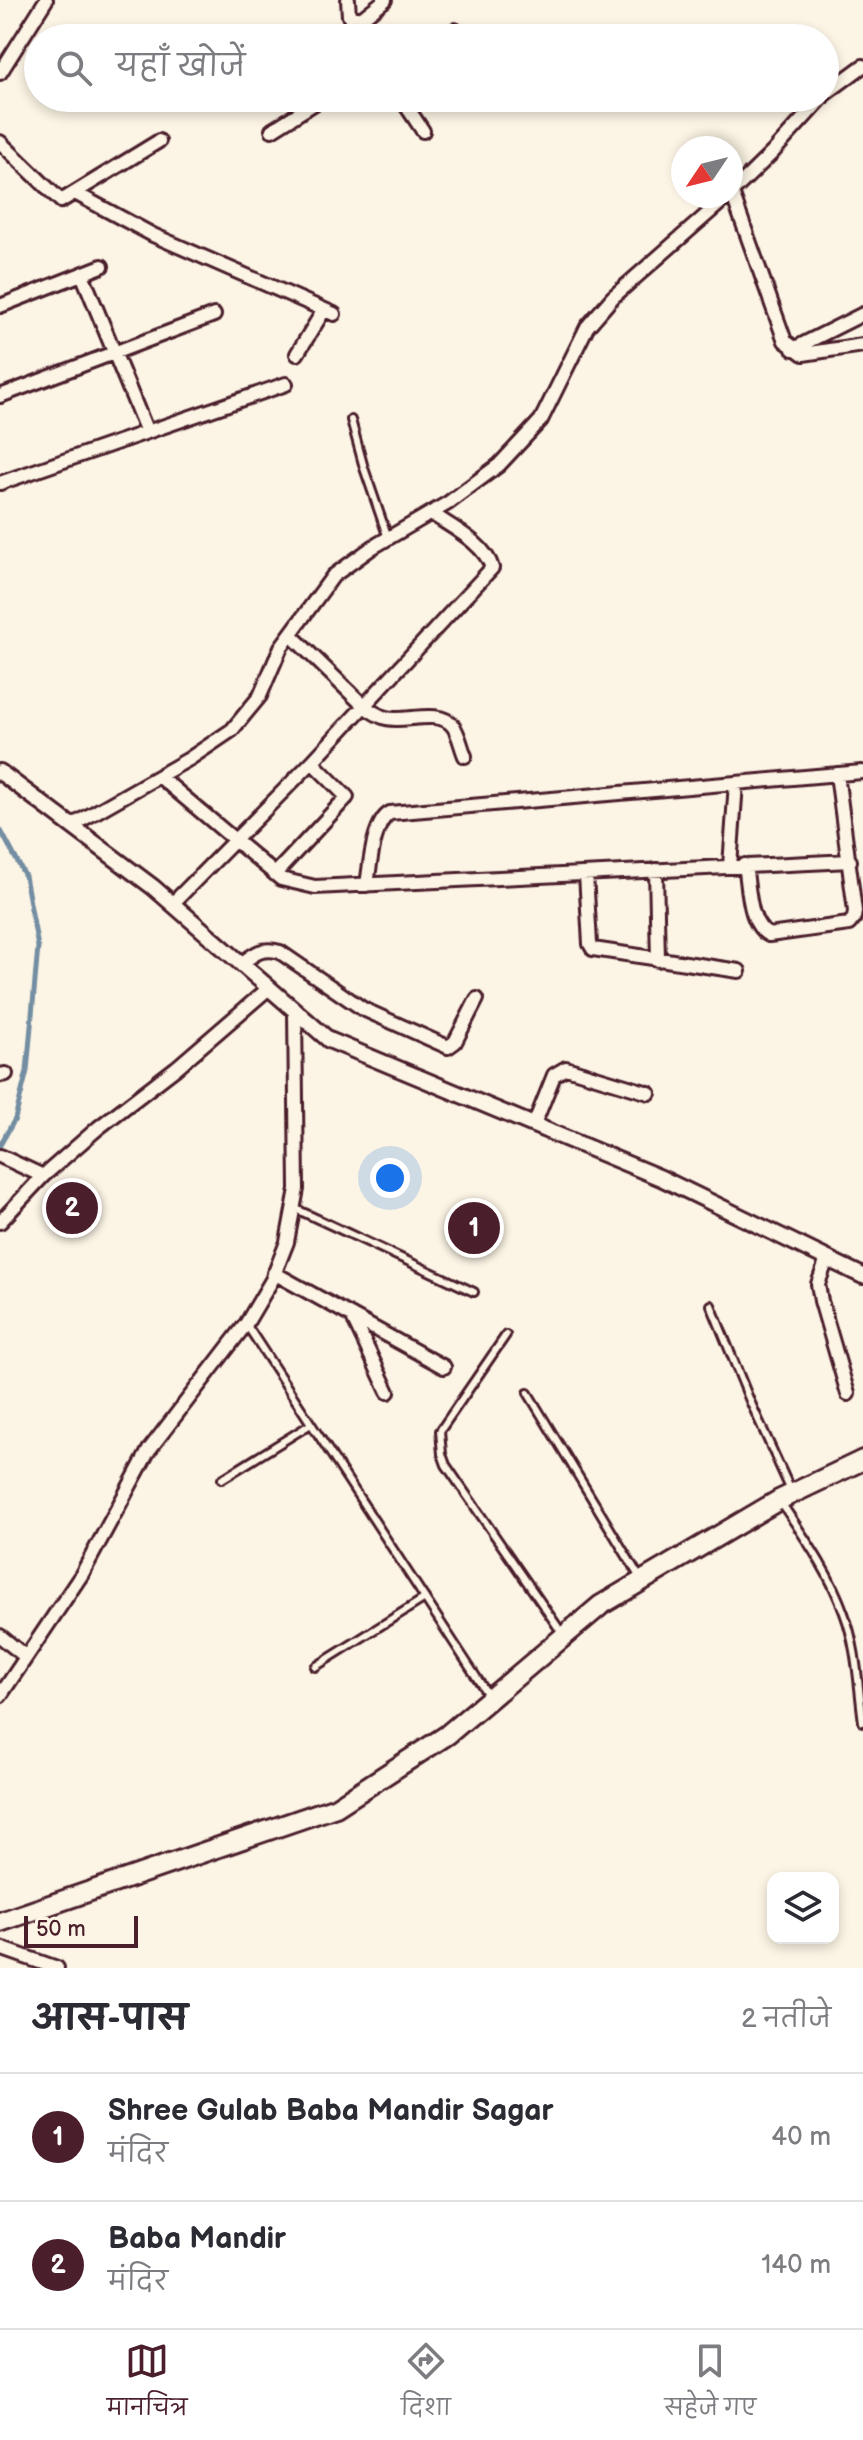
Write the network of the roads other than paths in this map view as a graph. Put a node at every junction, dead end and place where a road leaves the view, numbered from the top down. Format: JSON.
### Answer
{"nodes":[{"id":1,"x":46,"y":0,"type":"edge"},
{"id":2,"x":348,"y":0,"type":"edge"},
{"id":3,"x":385,"y":0,"type":"edge"},
{"id":4,"x":356,"y":21,"type":"junction"},
{"id":5,"x":31,"y":24,"type":"edge"},
{"id":6,"x":353,"y":24,"type":"edge"},
{"id":7,"x":357,"y":24,"type":"edge"},
{"id":8,"x":24,"y":35,"type":"edge"},
{"id":9,"x":863,"y":66,"type":"edge"},
{"id":10,"x":0,"y":73,"type":"edge"},
{"id":11,"x":839,"y":84,"type":"edge"},
{"id":12,"x":301,"y":112,"type":"edge"},
{"id":13,"x":410,"y":112,"type":"edge"},
{"id":14,"x":808,"y":112,"type":"edge"},
{"id":15,"x":272,"y":130,"type":"dead end"},
{"id":16,"x":423,"y":131,"type":"dead end"},
{"id":17,"x":159,"y":141,"type":"dead end"},
{"id":18,"x":0,"y":142,"type":"edge"},
{"id":19,"x":743,"y":180,"type":"edge"},
{"id":20,"x":75,"y":193,"type":"junction"},
{"id":21,"x":714,"y":208,"type":"edge"},
{"id":22,"x":735,"y":208,"type":"edge"},
{"id":23,"x":102,"y":266,"type":"dead end"},
{"id":24,"x":82,"y":274,"type":"junction"},
{"id":25,"x":0,"y":306,"type":"edge"},
{"id":26,"x":863,"y":314,"type":"edge"},
{"id":27,"x":214,"y":315,"type":"dead end"},
{"id":28,"x":863,"y":345,"type":"edge"},
{"id":29,"x":793,"y":349,"type":"junction"},
{"id":30,"x":114,"y":353,"type":"junction"},
{"id":31,"x":297,"y":354,"type":"dead end"},
{"id":32,"x":286,"y":384,"type":"dead end"},
{"id":33,"x":0,"y":396,"type":"edge"},
{"id":34,"x":351,"y":420,"type":"dead end"},
{"id":35,"x":147,"y":432,"type":"junction"},
{"id":36,"x":0,"y":483,"type":"edge"},
{"id":37,"x":431,"y":513,"type":"junction"},
{"id":38,"x":388,"y":538,"type":"junction"},
{"id":39,"x":291,"y":635,"type":"junction"},
{"id":40,"x":364,"y":706,"type":"junction"},
{"id":41,"x":465,"y":756,"type":"dead end"},
{"id":42,"x":312,"y":762,"type":"junction"},
{"id":43,"x":0,"y":772,"type":"edge"},
{"id":44,"x":862,"y":772,"type":"edge"},
{"id":45,"x":837,"y":774,"type":"junction"},
{"id":46,"x":159,"y":776,"type":"junction"},
{"id":47,"x":736,"y":783,"type":"junction"},
{"id":48,"x":71,"y":826,"type":"junction"},
{"id":49,"x":235,"y":840,"type":"junction"},
{"id":50,"x":850,"y":861,"type":"junction"},
{"id":51,"x":745,"y":865,"type":"junction"},
{"id":52,"x":730,"y":866,"type":"junction"},
{"id":53,"x":656,"y":870,"type":"junction"},
{"id":54,"x":275,"y":874,"type":"junction"},
{"id":55,"x":586,"y":874,"type":"junction"},
{"id":56,"x":367,"y":885,"type":"junction"},
{"id":57,"x":172,"y":904,"type":"junction"},
{"id":58,"x":658,"y":960,"type":"junction"},
{"id":59,"x":241,"y":964,"type":"junction"},
{"id":60,"x":739,"y":971,"type":"dead end"},
{"id":61,"x":269,"y":988,"type":"junction"},
{"id":62,"x":477,"y":999,"type":"dead end"},
{"id":63,"x":295,"y":1011,"type":"junction"},
{"id":64,"x":649,"y":1093,"type":"dead end"},
{"id":65,"x":534,"y":1125,"type":"junction"},
{"id":66,"x":3,"y":1157,"type":"edge"},
{"id":67,"x":43,"y":1176,"type":"junction"},
{"id":68,"x":294,"y":1208,"type":"junction"},
{"id":69,"x":0,"y":1222,"type":"edge"},
{"id":70,"x":827,"y":1259,"type":"junction"},
{"id":71,"x":274,"y":1273,"type":"junction"},
{"id":72,"x":863,"y":1276,"type":"edge"},
{"id":73,"x":474,"y":1292,"type":"dead end"},
{"id":74,"x":711,"y":1305,"type":"dead end"},
{"id":75,"x":352,"y":1316,"type":"junction"},
{"id":76,"x":246,"y":1324,"type":"junction"},
{"id":77,"x":506,"y":1335,"type":"dead end"},
{"id":78,"x":444,"y":1367,"type":"dead end"},
{"id":79,"x":388,"y":1392,"type":"dead end"},
{"id":80,"x":528,"y":1393,"type":"dead end"},
{"id":81,"x":848,"y":1394,"type":"dead end"},
{"id":82,"x":311,"y":1424,"type":"junction"},
{"id":83,"x":863,"y":1460,"type":"edge"},
{"id":84,"x":222,"y":1479,"type":"dead end"},
{"id":85,"x":786,"y":1497,"type":"junction"},
{"id":86,"x":642,"y":1581,"type":"junction"},
{"id":87,"x":425,"y":1598,"type":"junction"},
{"id":88,"x":0,"y":1636,"type":"edge"},
{"id":89,"x":565,"y":1636,"type":"junction"},
{"id":90,"x":26,"y":1657,"type":"junction"},
{"id":91,"x":315,"y":1667,"type":"dead end"},
{"id":92,"x":0,"y":1696,"type":"edge"},
{"id":93,"x":490,"y":1698,"type":"junction"},
{"id":94,"x":863,"y":1722,"type":"edge"},
{"id":95,"x":0,"y":1922,"type":"edge"},
{"id":96,"x":0,"y":1948,"type":"edge"},
{"id":97,"x":57,"y":1968,"type":"edge"}],
"edges":[{"from":1,"to":5,"type":"street"},
{"from":2,"to":4,"type":"street"},
{"from":3,"to":4,"type":"street"},
{"from":4,"to":6,"type":"street"},
{"from":4,"to":7,"type":"street"},
{"from":8,"to":10,"type":"street"},
{"from":9,"to":11,"type":"street"},
{"from":12,"to":15,"type":"street"},
{"from":13,"to":16,"type":"street"},
{"from":14,"to":19,"type":"street"},
{"from":17,"to":20,"type":"street"},
{"from":18,"to":20,"type":"street"},
{"from":20,"to":31,"type":"street"},
{"from":21,"to":37,"type":"street"},
{"from":22,"to":29,"type":"street"},
{"from":23,"to":24,"type":"street"},
{"from":24,"to":25,"type":"street"},
{"from":24,"to":30,"type":"street"},
{"from":26,"to":29,"type":"street"},
{"from":27,"to":30,"type":"street"},
{"from":28,"to":29,"type":"street"},
{"from":30,"to":33,"type":"street"},
{"from":30,"to":35,"type":"street"},
{"from":32,"to":35,"type":"street"},
{"from":34,"to":38,"type":"lane"},
{"from":35,"to":36,"type":"street"},
{"from":37,"to":38,"type":"street"},
{"from":37,"to":40,"type":"street"},
{"from":38,"to":39,"type":"street"},
{"from":39,"to":40,"type":"street"},
{"from":39,"to":46,"type":"street"},
{"from":40,"to":41,"type":"street"},
{"from":40,"to":42,"type":"street"},
{"from":42,"to":49,"type":"street"},
{"from":42,"to":54,"type":"street"},
{"from":43,"to":48,"type":"street"},
{"from":44,"to":45,"type":"street"},
{"from":45,"to":47,"type":"street"},
{"from":45,"to":50,"type":"street"},
{"from":46,"to":48,"type":"street"},
{"from":46,"to":49,"type":"street"},
{"from":47,"to":52,"type":"street"},
{"from":47,"to":56,"type":"street"},
{"from":48,"to":57,"type":"street"},
{"from":49,"to":54,"type":"street"},
{"from":49,"to":57,"type":"street"},
{"from":50,"to":51,"type":"street"},
{"from":50,"to":51,"type":"street"},
{"from":51,"to":52,"type":"street"},
{"from":52,"to":53,"type":"street"},
{"from":53,"to":55,"type":"street"},
{"from":53,"to":58,"type":"street"},
{"from":54,"to":56,"type":"street"},
{"from":55,"to":56,"type":"street"},
{"from":55,"to":58,"type":"street"},
{"from":57,"to":59,"type":"street"},
{"from":58,"to":60,"type":"street"},
{"from":59,"to":61,"type":"street"},
{"from":59,"to":62,"type":"street"},
{"from":61,"to":63,"type":"street"},
{"from":61,"to":67,"type":"street"},
{"from":63,"to":65,"type":"street"},
{"from":63,"to":68,"type":"street"},
{"from":64,"to":65,"type":"street"},
{"from":65,"to":70,"type":"street"},
{"from":66,"to":67,"type":"street"},
{"from":67,"to":69,"type":"street"},
{"from":68,"to":71,"type":"street"},
{"from":68,"to":73,"type":"lane"},
{"from":70,"to":72,"type":"street"},
{"from":70,"to":81,"type":"street"},
{"from":71,"to":75,"type":"street"},
{"from":71,"to":76,"type":"street"},
{"from":74,"to":85,"type":"lane"},
{"from":75,"to":78,"type":"street"},
{"from":75,"to":79,"type":"street"},
{"from":76,"to":82,"type":"lane"},
{"from":76,"to":90,"type":"street"},
{"from":77,"to":89,"type":"lane"},
{"from":80,"to":86,"type":"lane"},
{"from":82,"to":84,"type":"lane"},
{"from":82,"to":87,"type":"lane"},
{"from":83,"to":85,"type":"main road"},
{"from":85,"to":86,"type":"main road"},
{"from":85,"to":94,"type":"lane"},
{"from":86,"to":89,"type":"main road"},
{"from":87,"to":91,"type":"lane"},
{"from":87,"to":93,"type":"lane"},
{"from":88,"to":90,"type":"street"},
{"from":89,"to":93,"type":"main road"},
{"from":90,"to":92,"type":"street"},
{"from":93,"to":95,"type":"main road"},
{"from":96,"to":97,"type":"street"}]}
